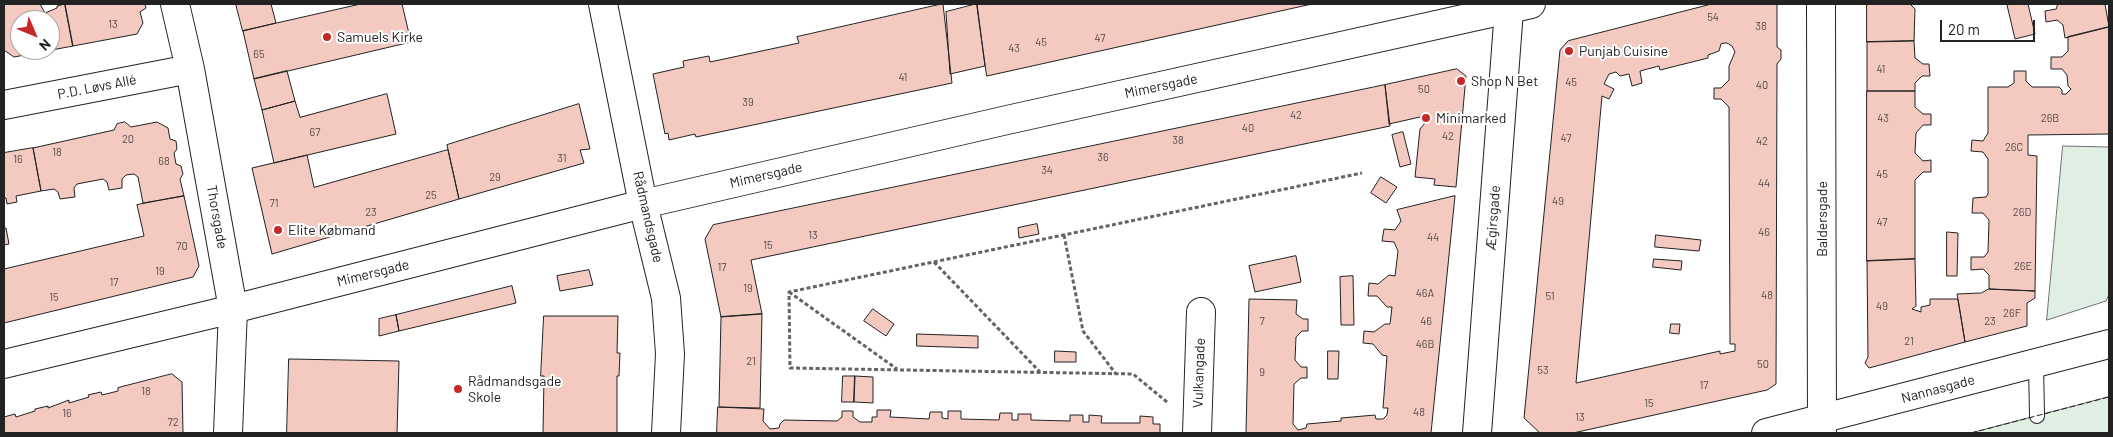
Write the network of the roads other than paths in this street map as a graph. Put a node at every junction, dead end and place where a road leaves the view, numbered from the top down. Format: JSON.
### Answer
{"nodes":[{"id":1,"x":175,"y":4,"type":"edge"},
{"id":2,"x":603,"y":4,"type":"edge"},
{"id":3,"x":1821,"y":4,"type":"edge"},
{"id":4,"x":1516,"y":6,"type":"edge"},
{"id":5,"x":190,"y":69,"type":"junction"},
{"id":6,"x":4,"y":105,"type":"edge"},
{"id":7,"x":644,"y":204,"type":"junction"},
{"id":8,"x":233,"y":309,"type":"junction"},
{"id":9,"x":1201,"y":312,"type":"dead end"},
{"id":10,"x":2109,"y":344,"type":"edge"},
{"id":11,"x":2036,"y":363,"type":"junction"},
{"id":12,"x":4,"y":364,"type":"edge"},
{"id":13,"x":2036,"y":416,"type":"dead end"},
{"id":14,"x":1822,"y":427,"type":"edge"},
{"id":15,"x":1197,"y":430,"type":"edge"},
{"id":16,"x":228,"y":433,"type":"edge"},
{"id":17,"x":666,"y":433,"type":"edge"},
{"id":18,"x":1478,"y":433,"type":"edge"},
{"id":19,"x":1766,"y":433,"type":"edge"}],
"edges":[{"from":1,"to":5,"type":"street","name":"Thorsgade"},
{"from":2,"to":7,"type":"street","name":"Rådmandsgade"},
{"from":3,"to":14,"type":"street","name":"Baldersgade"},
{"from":4,"to":7,"type":"street","name":"Mimersgade"},
{"from":4,"to":18,"type":"street","name":"Ægirsgade"},
{"from":5,"to":6,"type":"street","name":"P.D. Løvs Allé"},
{"from":5,"to":8,"type":"street","name":"Thorsgade"},
{"from":7,"to":8,"type":"street","name":"Mimersgade"},
{"from":7,"to":17,"type":"street","name":"Rådmandsgade"},
{"from":8,"to":12,"type":"street","name":"Mimersgade"},
{"from":8,"to":16,"type":"street","name":"Thorsgade"},
{"from":9,"to":15,"type":"street","name":"Vulkangade"},
{"from":10,"to":11,"type":"street","name":"Nannasgade"},
{"from":11,"to":13,"type":"lane"},
{"from":11,"to":14,"type":"street","name":"Nannasgade"},
{"from":14,"to":19,"type":"street","name":"Nannasgade"}]}
